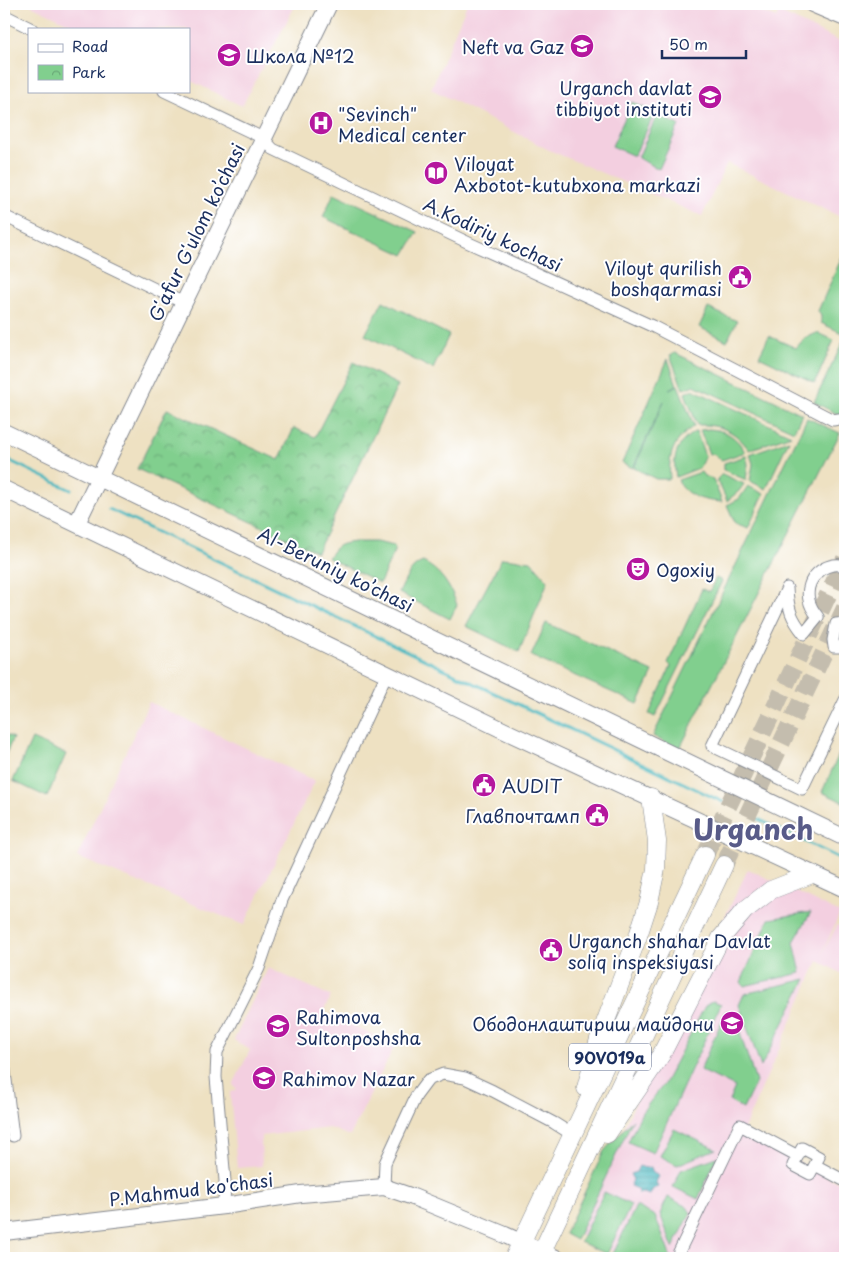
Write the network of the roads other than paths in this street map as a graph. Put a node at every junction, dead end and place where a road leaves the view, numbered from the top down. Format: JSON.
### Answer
{"nodes":[{"id":1,"x":329,"y":4,"type":"edge"},
{"id":2,"x":812,"y":4,"type":"edge"},
{"id":3,"x":4,"y":16,"type":"edge"},
{"id":4,"x":845,"y":18,"type":"edge"},
{"id":5,"x":30,"y":28,"type":"edge"},
{"id":6,"x":166,"y":92,"type":"edge"},
{"id":7,"x":263,"y":138,"type":"junction"},
{"id":8,"x":4,"y":216,"type":"edge"},
{"id":9,"x":184,"y":303,"type":"junction"},
{"id":10,"x":845,"y":418,"type":"edge"},
{"id":11,"x":4,"y":432,"type":"edge"},
{"id":12,"x":100,"y":478,"type":"junction"},
{"id":13,"x":4,"y":489,"type":"edge"},
{"id":14,"x":77,"y":523,"type":"junction"},
{"id":15,"x":845,"y":566,"type":"edge"},
{"id":16,"x":845,"y":623,"type":"edge"},
{"id":17,"x":845,"y":647,"type":"edge"},
{"id":18,"x":387,"y":673,"type":"junction"},
{"id":19,"x":845,"y":700,"type":"edge"},
{"id":20,"x":651,"y":798,"type":"junction"},
{"id":21,"x":845,"y":838,"type":"edge"},
{"id":22,"x":704,"y":855,"type":"tunnel mouth"},
{"id":23,"x":724,"y":865,"type":"tunnel mouth"},
{"id":24,"x":812,"y":874,"type":"junction"},
{"id":25,"x":845,"y":890,"type":"edge"},
{"id":26,"x":4,"y":1064,"type":"edge"},
{"id":27,"x":573,"y":1135,"type":"junction"},
{"id":28,"x":13,"y":1136,"type":"dead end"},
{"id":29,"x":578,"y":1176,"type":"junction"},
{"id":30,"x":845,"y":1181,"type":"edge"},
{"id":31,"x":384,"y":1187,"type":"junction"},
{"id":32,"x":224,"y":1206,"type":"junction"},
{"id":33,"x":4,"y":1232,"type":"edge"},
{"id":34,"x":518,"y":1251,"type":"edge"},
{"id":35,"x":546,"y":1256,"type":"edge"},
{"id":36,"x":676,"y":1258,"type":"edge"}],
"edges":[{"from":1,"to":7,"type":"main road","name":"Gʻafur Gʻulom ko’chasi"},
{"from":2,"to":4,"type":"main road"},
{"from":3,"to":5,"type":"street"},
{"from":6,"to":7,"type":"street","name":"A.Kodiriy kochasi"},
{"from":7,"to":9,"type":"main road","name":"Gʻafur Gʻulom ko’chasi"},
{"from":7,"to":10,"type":"street","name":"A.Kodiriy kochasi"},
{"from":8,"to":9,"type":"street"},
{"from":9,"to":12,"type":"main road","name":"Gʻafur Gʻulom ko’chasi"},
{"from":11,"to":12,"type":"main road","name":"Al-Beruniy ko’chasi"},
{"from":12,"to":14,"type":"main road","name":"Gʻafur Gʻulom ko’chasi"},
{"from":12,"to":21,"type":"main road","name":"Al-Beruniy ko’chasi"},
{"from":13,"to":14,"type":"main road"},
{"from":14,"to":18,"type":"main road"},
{"from":15,"to":19,"type":"street"},
{"from":16,"to":17,"type":"street"},
{"from":18,"to":20,"type":"main road"},
{"from":18,"to":32,"type":"street"},
{"from":20,"to":24,"type":"main road"},
{"from":20,"to":27,"type":"main road"},
{"from":22,"to":27,"type":"main road","number":"90V019a"},
{"from":23,"to":29,"type":"main road","number":"90V019a"},
{"from":24,"to":25,"type":"main road"},
{"from":24,"to":29,"type":"main road"},
{"from":26,"to":28,"type":"street"},
{"from":27,"to":31,"type":"street"},
{"from":27,"to":34,"type":"main road","number":"90V019a"},
{"from":29,"to":35,"type":"main road","number":"90V019a"},
{"from":30,"to":36,"type":"street"},
{"from":31,"to":32,"type":"main road","name":"P.Mahmud ko'chasi"},
{"from":31,"to":34,"type":"main road","name":"P.Mahmud ko'chasi"},
{"from":32,"to":33,"type":"main road","name":"P.Mahmud ko'chasi"},
{"from":34,"to":35,"type":"main road","name":"P.Mahmud ko'chasi"}]}
